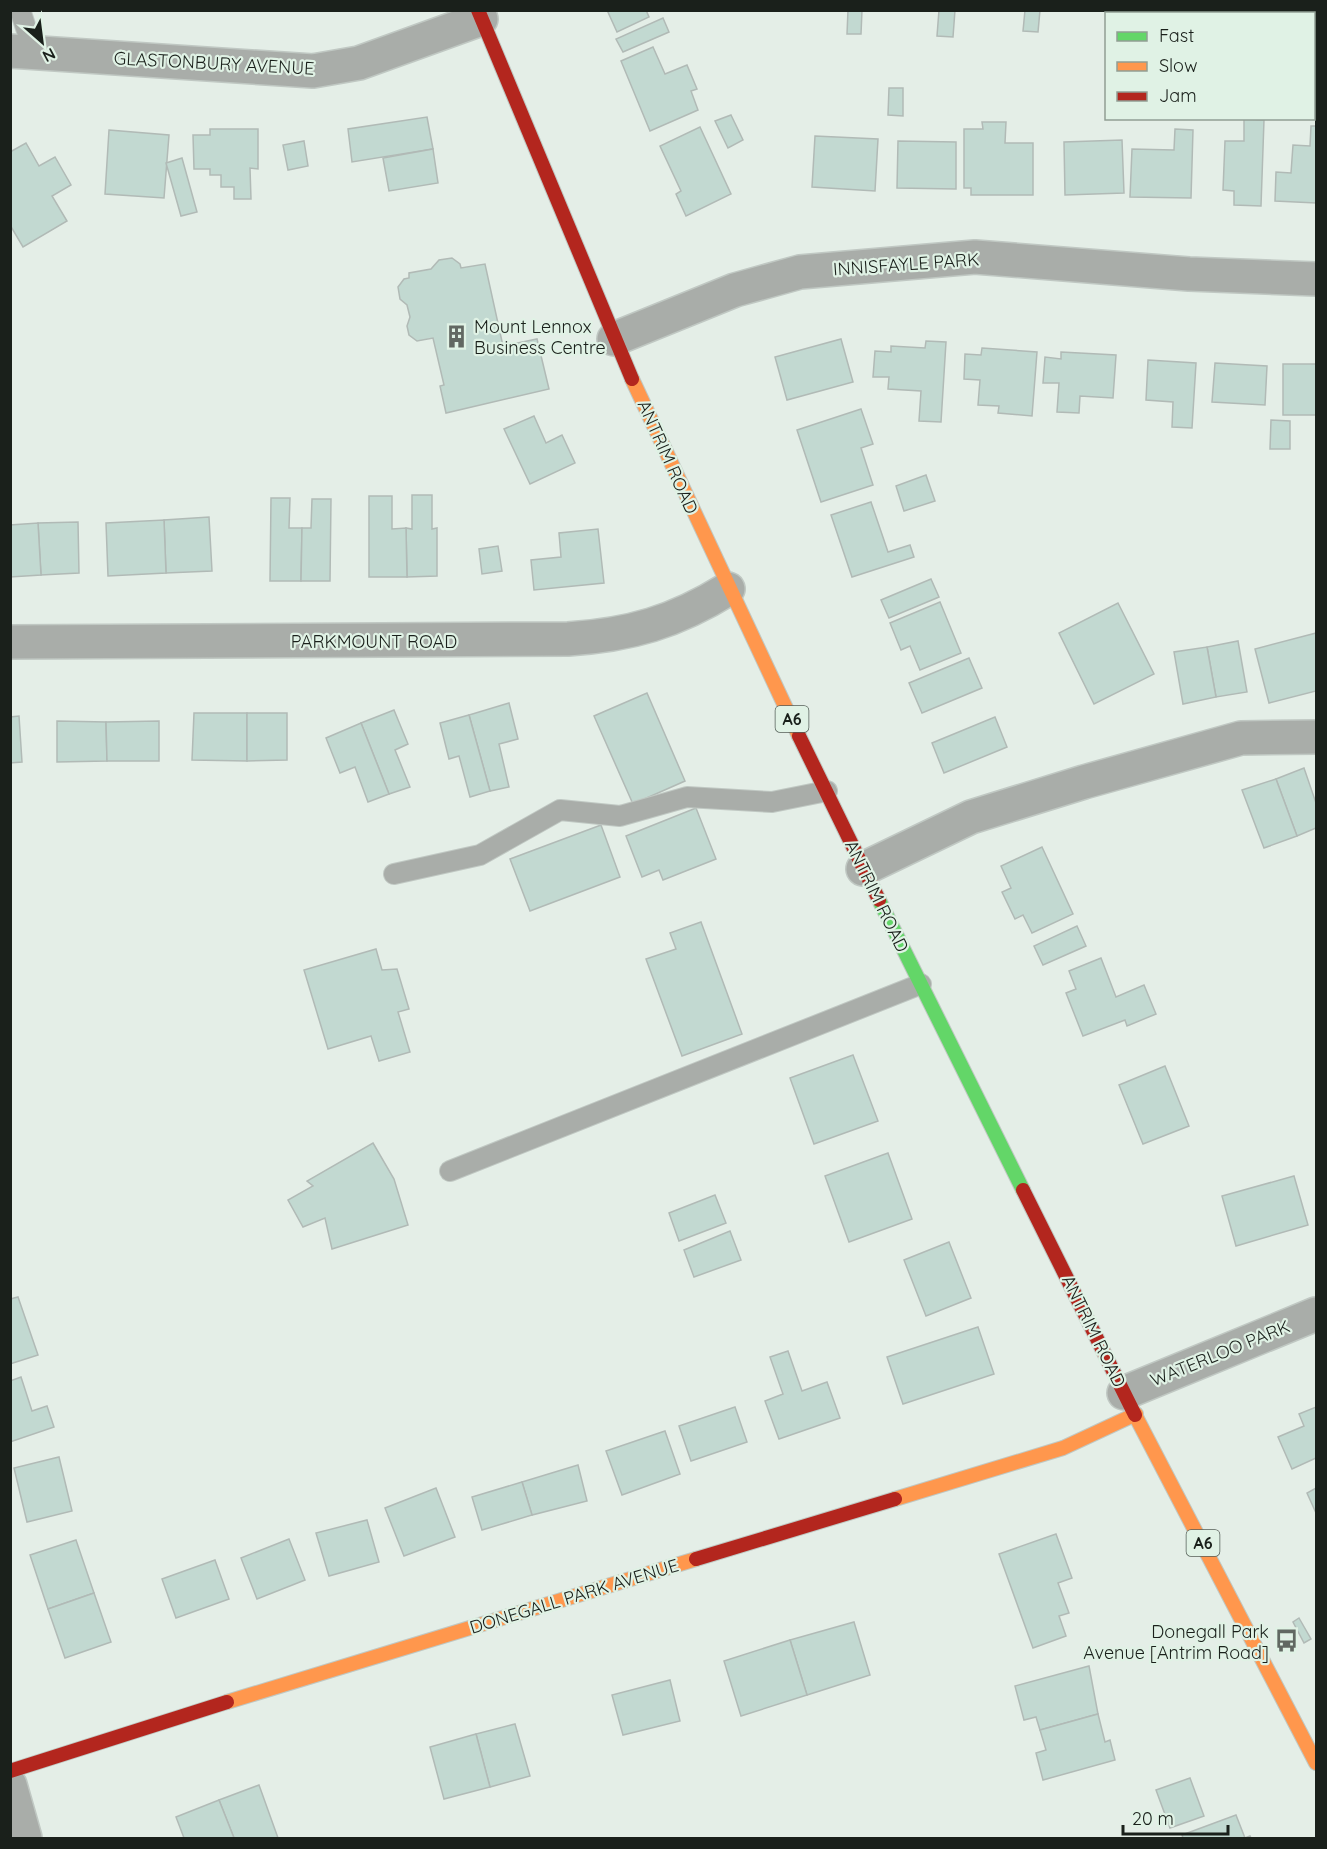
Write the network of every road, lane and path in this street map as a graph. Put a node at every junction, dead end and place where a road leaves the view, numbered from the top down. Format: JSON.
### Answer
{"nodes":[{"id":1,"x":20,"y":10,"type":"edge"},
{"id":2,"x":479,"y":15,"type":"edge"},
{"id":3,"x":22,"y":52,"type":"edge"},
{"id":4,"x":1317,"y":279,"type":"edge"},
{"id":5,"x":614,"y":339,"type":"junction"},
{"id":6,"x":728,"y":589,"type":"junction"},
{"id":7,"x":10,"y":642,"type":"edge"},
{"id":8,"x":1317,"y":737,"type":"edge"},
{"id":9,"x":826,"y":791,"type":"junction"},
{"id":10,"x":863,"y":869,"type":"junction"},
{"id":11,"x":394,"y":874,"type":"dead end"},
{"id":12,"x":921,"y":984,"type":"junction"},
{"id":13,"x":450,"y":1171,"type":"dead end"},
{"id":14,"x":1317,"y":1314,"type":"edge"},
{"id":15,"x":1130,"y":1404,"type":"junction"},
{"id":16,"x":1317,"y":1763,"type":"edge"},
{"id":17,"x":10,"y":1771,"type":"edge"},
{"id":18,"x":10,"y":1785,"type":"edge"},
{"id":19,"x":25,"y":1839,"type":"edge"}],
"edges":[{"from":1,"to":3,"type":"lane"},
{"from":2,"to":3,"type":"street","name":"GLASTONBURY AVENUE"},
{"from":2,"to":5,"type":"main road","name":"ANTRIM ROAD","number":"A6"},
{"from":4,"to":5,"type":"street","name":"INNISFAYLE PARK"},
{"from":5,"to":6,"type":"main road","name":"ANTRIM ROAD","number":"A6"},
{"from":6,"to":7,"type":"street","name":"PARKMOUNT ROAD"},
{"from":6,"to":9,"type":"main road","name":"ANTRIM ROAD","number":"A6"},
{"from":8,"to":10,"type":"street"},
{"from":9,"to":10,"type":"main road","name":"ANTRIM ROAD","number":"A6"},
{"from":9,"to":11,"type":"lane"},
{"from":10,"to":12,"type":"main road","name":"ANTRIM ROAD","number":"A6"},
{"from":12,"to":13,"type":"lane"},
{"from":12,"to":15,"type":"main road","name":"ANTRIM ROAD","number":"A6"},
{"from":14,"to":15,"type":"street","name":"WATERLOO PARK"},
{"from":15,"to":16,"type":"main road","name":"ANTRIM ROAD","number":"A6"},
{"from":15,"to":17,"type":"main road","name":"DONEGALL PARK AVENUE"},
{"from":18,"to":19,"type":"street"}]}
